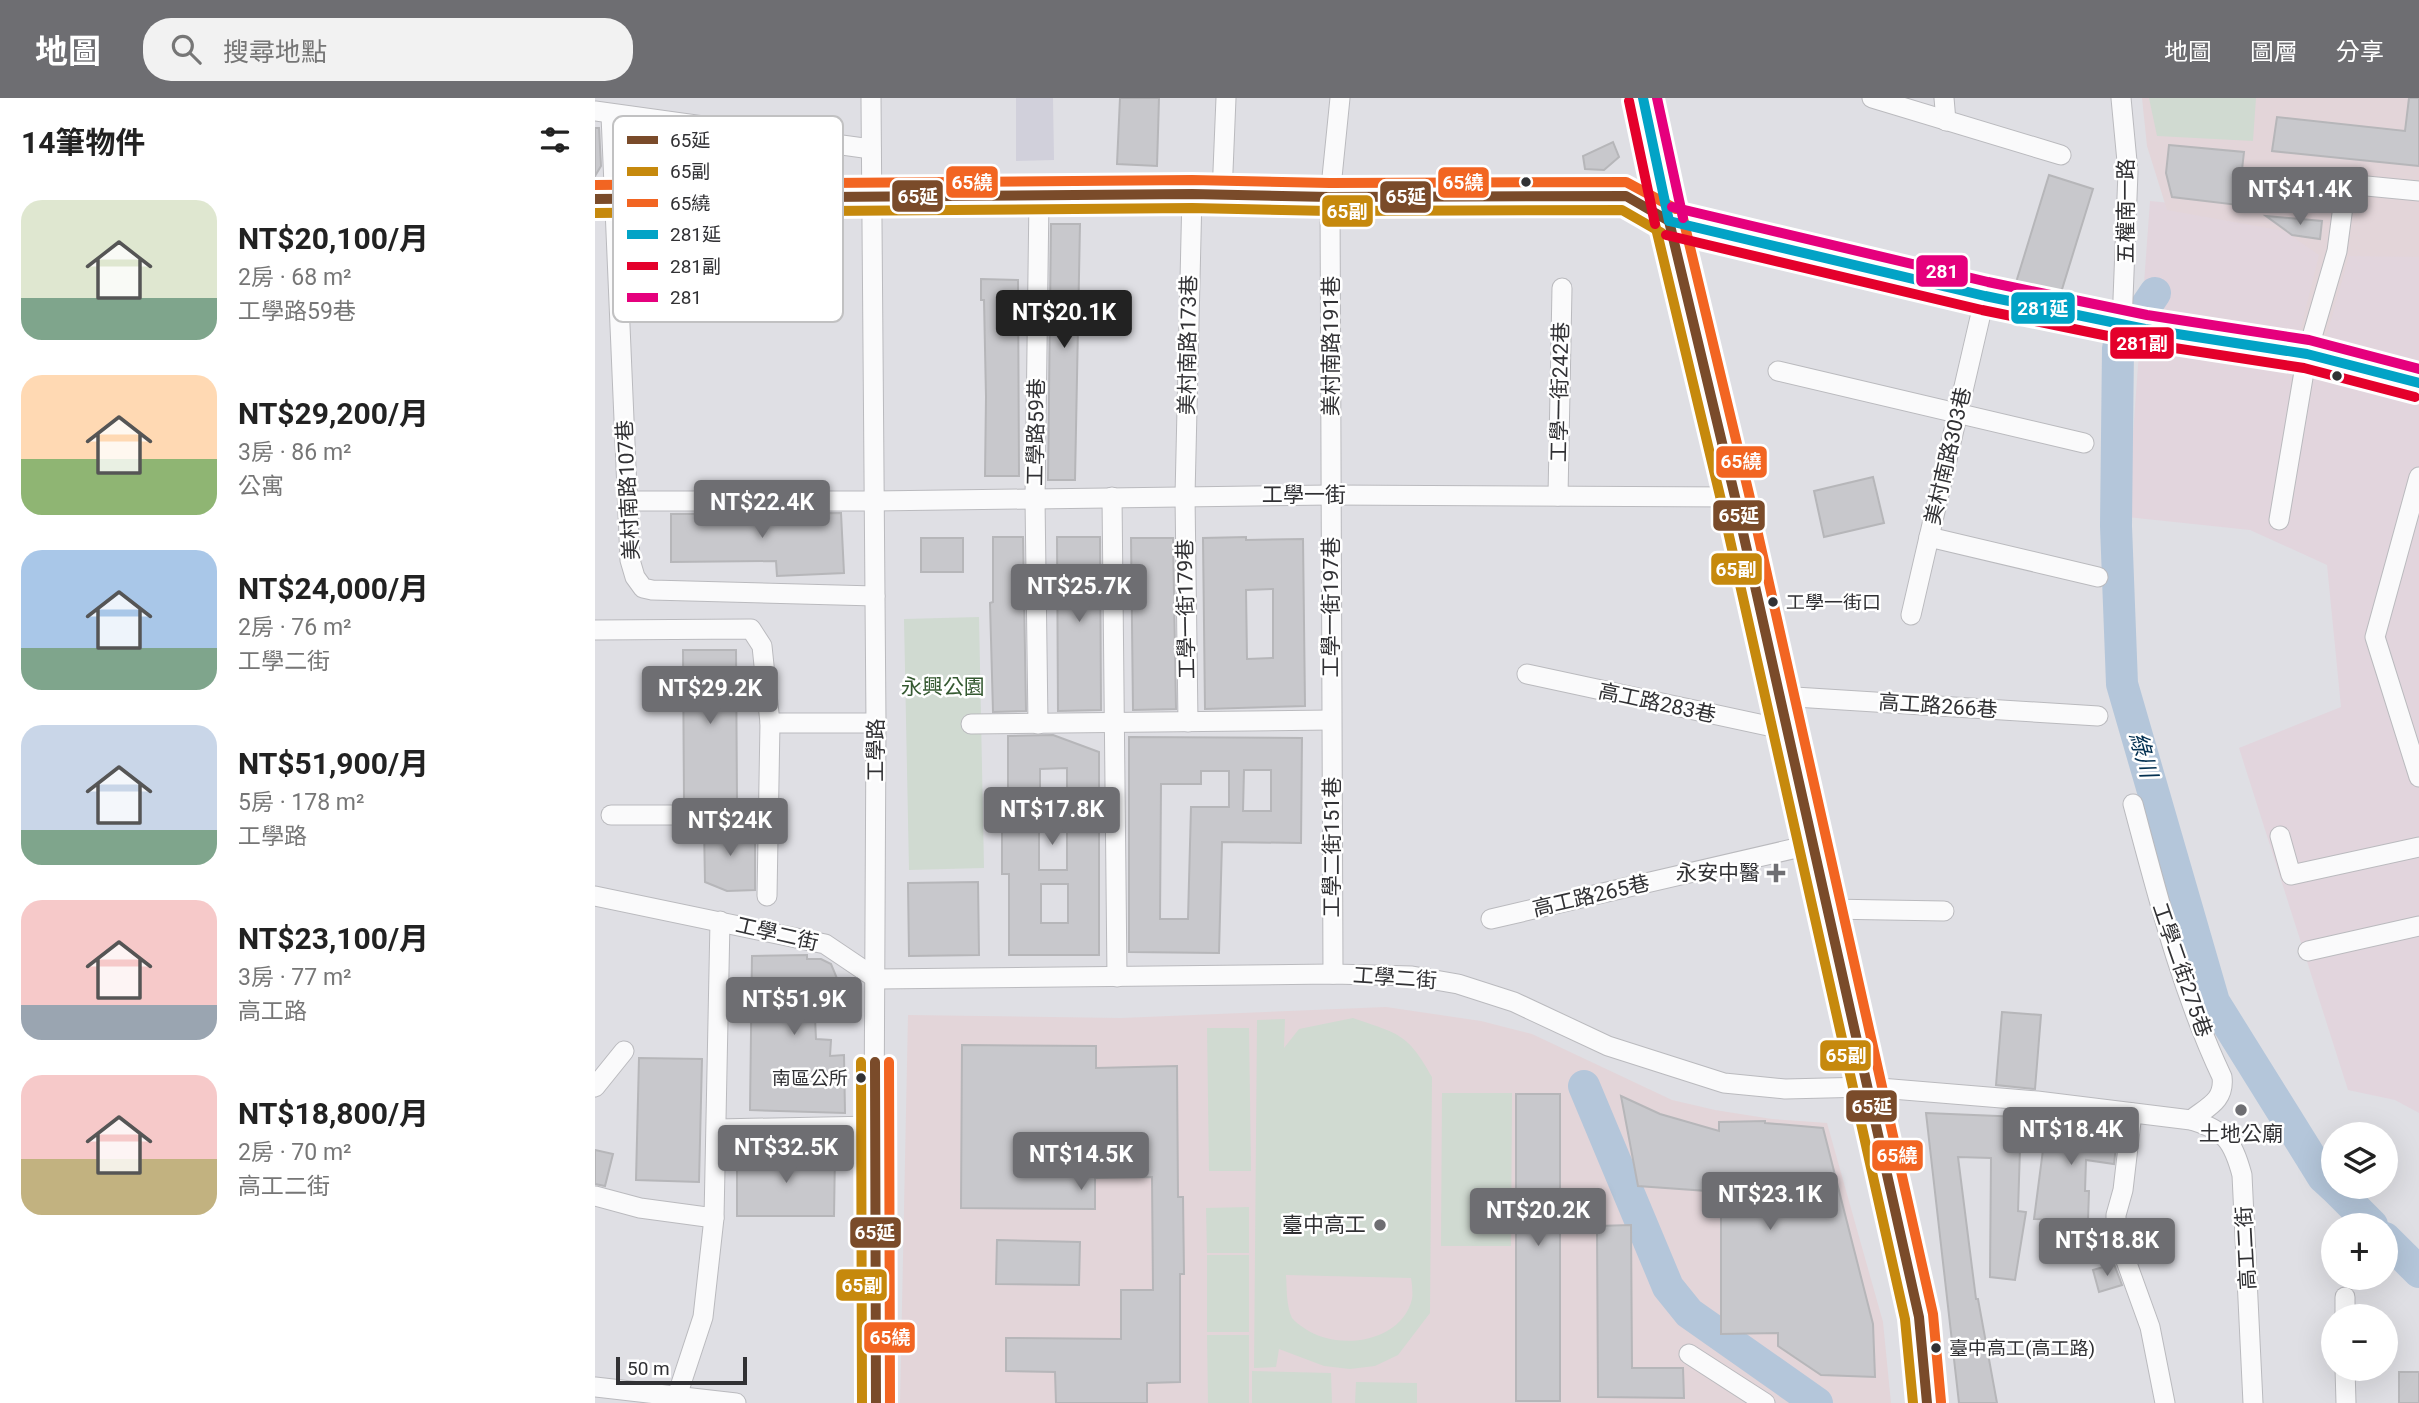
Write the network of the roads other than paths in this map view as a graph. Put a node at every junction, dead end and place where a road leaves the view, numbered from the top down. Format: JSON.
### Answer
{"nodes":[{"id":1,"x":871,"y":98,"type":"edge"},
{"id":2,"x":1226,"y":98,"type":"edge"},
{"id":3,"x":1340,"y":98,"type":"edge"},
{"id":4,"x":1643,"y":98,"type":"edge"},
{"id":5,"x":1871,"y":98,"type":"edge"},
{"id":6,"x":1944,"y":98,"type":"edge"},
{"id":7,"x":2121,"y":98,"type":"edge"},
{"id":8,"x":603,"y":113,"type":"edge"},
{"id":9,"x":625,"y":116,"type":"edge"},
{"id":10,"x":1946,"y":121,"type":"junction"},
{"id":11,"x":843,"y":145,"type":"edge"},
{"id":12,"x":871,"y":149,"type":"junction"},
{"id":13,"x":2061,"y":155,"type":"dead end"},
{"id":14,"x":2256,"y":178,"type":"dead end"},
{"id":15,"x":2345,"y":186,"type":"junction"},
{"id":16,"x":2419,"y":191,"type":"edge"},
{"id":17,"x":1192,"y":194,"type":"junction"},
{"id":18,"x":1222,"y":195,"type":"junction"},
{"id":19,"x":843,"y":197,"type":"edge"},
{"id":20,"x":871,"y":197,"type":"junction"},
{"id":21,"x":1039,"y":197,"type":"junction"},
{"id":22,"x":1330,"y":197,"type":"junction"},
{"id":23,"x":605,"y":199,"type":"edge"},
{"id":24,"x":1669,"y":221,"type":"junction"},
{"id":25,"x":1562,"y":288,"type":"dead end"},
{"id":26,"x":1985,"y":296,"type":"junction"},
{"id":27,"x":613,"y":304,"type":"edge"},
{"id":28,"x":614,"y":322,"type":"edge"},
{"id":29,"x":2113,"y":322,"type":"junction"},
{"id":30,"x":2307,"y":354,"type":"junction"},
{"id":31,"x":1778,"y":371,"type":"dead end"},
{"id":32,"x":2419,"y":383,"type":"edge"},
{"id":33,"x":1958,"y":413,"type":"junction"},
{"id":34,"x":2084,"y":443,"type":"dead end"},
{"id":35,"x":2419,"y":477,"type":"edge"},
{"id":36,"x":1331,"y":495,"type":"junction"},
{"id":37,"x":1185,"y":496,"type":"junction"},
{"id":38,"x":1557,"y":496,"type":"junction"},
{"id":39,"x":1735,"y":497,"type":"junction"},
{"id":40,"x":1112,"y":498,"type":"junction"},
{"id":41,"x":1035,"y":499,"type":"junction"},
{"id":42,"x":628,"y":501,"type":"junction"},
{"id":43,"x":874,"y":501,"type":"junction"},
{"id":44,"x":2279,"y":520,"type":"dead end"},
{"id":45,"x":1929,"y":537,"type":"junction"},
{"id":46,"x":2098,"y":577,"type":"dead end"},
{"id":47,"x":875,"y":596,"type":"junction"},
{"id":48,"x":1910,"y":615,"type":"dead end"},
{"id":49,"x":595,"y":630,"type":"edge"},
{"id":50,"x":1527,"y":674,"type":"dead end"},
{"id":51,"x":1779,"y":696,"type":"junction"},
{"id":52,"x":2098,"y":716,"type":"dead end"},
{"id":53,"x":1331,"y":720,"type":"junction"},
{"id":54,"x":1114,"y":722,"type":"junction"},
{"id":55,"x":1188,"y":722,"type":"junction"},
{"id":56,"x":769,"y":723,"type":"junction"},
{"id":57,"x":876,"y":723,"type":"junction"},
{"id":58,"x":1038,"y":723,"type":"junction"},
{"id":59,"x":971,"y":724,"type":"dead end"},
{"id":60,"x":1787,"y":730,"type":"junction"},
{"id":61,"x":2419,"y":777,"type":"edge"},
{"id":62,"x":2133,"y":804,"type":"dead end"},
{"id":63,"x":611,"y":814,"type":"dead end"},
{"id":64,"x":768,"y":815,"type":"junction"},
{"id":65,"x":2280,"y":836,"type":"dead end"},
{"id":66,"x":1814,"y":844,"type":"junction"},
{"id":67,"x":2419,"y":847,"type":"edge"},
{"id":68,"x":595,"y":896,"type":"edge"},
{"id":69,"x":767,"y":896,"type":"dead end"},
{"id":70,"x":1828,"y":909,"type":"junction"},
{"id":71,"x":1944,"y":911,"type":"dead end"},
{"id":72,"x":1491,"y":919,"type":"dead end"},
{"id":73,"x":720,"y":921,"type":"junction"},
{"id":74,"x":2419,"y":926,"type":"edge"},
{"id":75,"x":2308,"y":951,"type":"dead end"},
{"id":76,"x":1333,"y":974,"type":"junction"},
{"id":77,"x":1117,"y":977,"type":"junction"},
{"id":78,"x":877,"y":979,"type":"junction"},
{"id":79,"x":624,"y":1051,"type":"dead end"},
{"id":80,"x":595,"y":1087,"type":"edge"},
{"id":81,"x":1868,"y":1087,"type":"junction"},
{"id":82,"x":2132,"y":1113,"type":"junction"},
{"id":83,"x":2191,"y":1121,"type":"junction"},
{"id":84,"x":874,"y":1126,"type":"junction"},
{"id":85,"x":717,"y":1129,"type":"junction"},
{"id":86,"x":595,"y":1196,"type":"edge"},
{"id":87,"x":714,"y":1218,"type":"junction"},
{"id":88,"x":1689,"y":1354,"type":"dead end"},
{"id":89,"x":2345,"y":1381,"type":"edge"},
{"id":90,"x":595,"y":1387,"type":"edge"},
{"id":91,"x":687,"y":1399,"type":"edge"},
{"id":92,"x":736,"y":1403,"type":"edge"},
{"id":93,"x":876,"y":1403,"type":"edge"},
{"id":94,"x":1765,"y":1403,"type":"edge"},
{"id":95,"x":1927,"y":1403,"type":"edge"},
{"id":96,"x":2165,"y":1403,"type":"edge"},
{"id":97,"x":2253,"y":1403,"type":"edge"},
{"id":98,"x":2346,"y":1403,"type":"edge"}],
"edges":[{"from":1,"to":12,"type":"street","name":"工學路"},
{"from":2,"to":18,"type":"street"},
{"from":3,"to":22,"type":"street","name":"美村南路191巷"},
{"from":4,"to":24,"type":"street"},
{"from":5,"to":10,"type":"street"},
{"from":6,"to":10,"type":"street"},
{"from":7,"to":29,"type":"street","name":"五權南一路"},
{"from":8,"to":9,"type":"street"},
{"from":8,"to":23,"type":"street","name":"美村南路107巷"},
{"from":10,"to":13,"type":"street"},
{"from":11,"to":12,"type":"street"},
{"from":12,"to":20,"type":"street","name":"工學路"},
{"from":14,"to":15,"type":"street"},
{"from":15,"to":16,"type":"street"},
{"from":15,"to":30,"type":"street"},
{"from":17,"to":18,"type":"street"},
{"from":17,"to":21,"type":"street"},
{"from":17,"to":37,"type":"street","name":"美村南路173巷"},
{"from":18,"to":22,"type":"street"},
{"from":19,"to":20,"type":"street"},
{"from":20,"to":21,"type":"street"},
{"from":20,"to":43,"type":"street","name":"工學路"},
{"from":21,"to":41,"type":"street","name":"工學路59巷"},
{"from":22,"to":24,"type":"street"},
{"from":22,"to":36,"type":"street","name":"美村南路191巷"},
{"from":23,"to":27,"type":"street","name":"美村南路107巷"},
{"from":24,"to":26,"type":"street"},
{"from":24,"to":39,"type":"street"},
{"from":25,"to":38,"type":"street","name":"工學一街242巷"},
{"from":26,"to":29,"type":"street"},
{"from":26,"to":33,"type":"street","name":"美村南路303巷"},
{"from":28,"to":42,"type":"street","name":"美村南路107巷"},
{"from":29,"to":30,"type":"street"},
{"from":30,"to":32,"type":"street"},
{"from":30,"to":44,"type":"street"},
{"from":31,"to":33,"type":"street"},
{"from":33,"to":34,"type":"street"},
{"from":33,"to":45,"type":"street","name":"美村南路303巷"},
{"from":35,"to":61,"type":"street"},
{"from":36,"to":37,"type":"street","name":"工學一街"},
{"from":36,"to":38,"type":"street","name":"工學一街"},
{"from":36,"to":53,"type":"street","name":"工學一街197巷"},
{"from":37,"to":40,"type":"street","name":"工學一街"},
{"from":37,"to":55,"type":"street","name":"工學一街179巷"},
{"from":38,"to":39,"type":"street","name":"工學一街"},
{"from":39,"to":51,"type":"street"},
{"from":40,"to":41,"type":"street","name":"工學一街"},
{"from":40,"to":54,"type":"street"},
{"from":41,"to":43,"type":"street","name":"工學一街"},
{"from":41,"to":58,"type":"street","name":"工學路59巷"},
{"from":42,"to":43,"type":"street","name":"工學一街"},
{"from":42,"to":47,"type":"street","name":"美村南路107巷"},
{"from":43,"to":47,"type":"street","name":"工學路"},
{"from":45,"to":46,"type":"street"},
{"from":45,"to":48,"type":"street","name":"美村南路303巷"},
{"from":47,"to":57,"type":"street","name":"工學路"},
{"from":49,"to":56,"type":"street"},
{"from":50,"to":60,"type":"street","name":"高工路283巷"},
{"from":51,"to":52,"type":"street","name":"高工路266巷"},
{"from":51,"to":60,"type":"street"},
{"from":53,"to":55,"type":"street"},
{"from":53,"to":76,"type":"street","name":"工學二街151巷"},
{"from":54,"to":55,"type":"street"},
{"from":54,"to":58,"type":"street"},
{"from":54,"to":77,"type":"street"},
{"from":56,"to":57,"type":"street"},
{"from":56,"to":64,"type":"street"},
{"from":57,"to":78,"type":"street","name":"工學路"},
{"from":58,"to":59,"type":"street"},
{"from":60,"to":66,"type":"street"},
{"from":62,"to":83,"type":"street","name":"工學二街275巷"},
{"from":63,"to":64,"type":"street"},
{"from":64,"to":69,"type":"street"},
{"from":65,"to":67,"type":"street"},
{"from":66,"to":70,"type":"street"},
{"from":66,"to":72,"type":"street","name":"高工路265巷"},
{"from":68,"to":73,"type":"street","name":"工學二街"},
{"from":70,"to":71,"type":"street"},
{"from":70,"to":81,"type":"street"},
{"from":73,"to":78,"type":"street","name":"工學二街"},
{"from":73,"to":85,"type":"street"},
{"from":74,"to":75,"type":"street"},
{"from":76,"to":77,"type":"street","name":"工學二街"},
{"from":76,"to":81,"type":"street","name":"工學二街"},
{"from":77,"to":78,"type":"street","name":"工學二街"},
{"from":78,"to":84,"type":"street","name":"工學路"},
{"from":79,"to":80,"type":"street"},
{"from":81,"to":82,"type":"street","name":"工學二街"},
{"from":81,"to":95,"type":"street"},
{"from":82,"to":83,"type":"street","name":"工學二街"},
{"from":82,"to":96,"type":"street"},
{"from":83,"to":97,"type":"street","name":"高工二街"},
{"from":84,"to":85,"type":"street"},
{"from":84,"to":93,"type":"street","name":"工學路"},
{"from":85,"to":87,"type":"street"},
{"from":86,"to":87,"type":"street"},
{"from":87,"to":91,"type":"street"},
{"from":88,"to":94,"type":"street"},
{"from":89,"to":98,"type":"street"},
{"from":90,"to":91,"type":"street"},
{"from":91,"to":92,"type":"street"}]}
